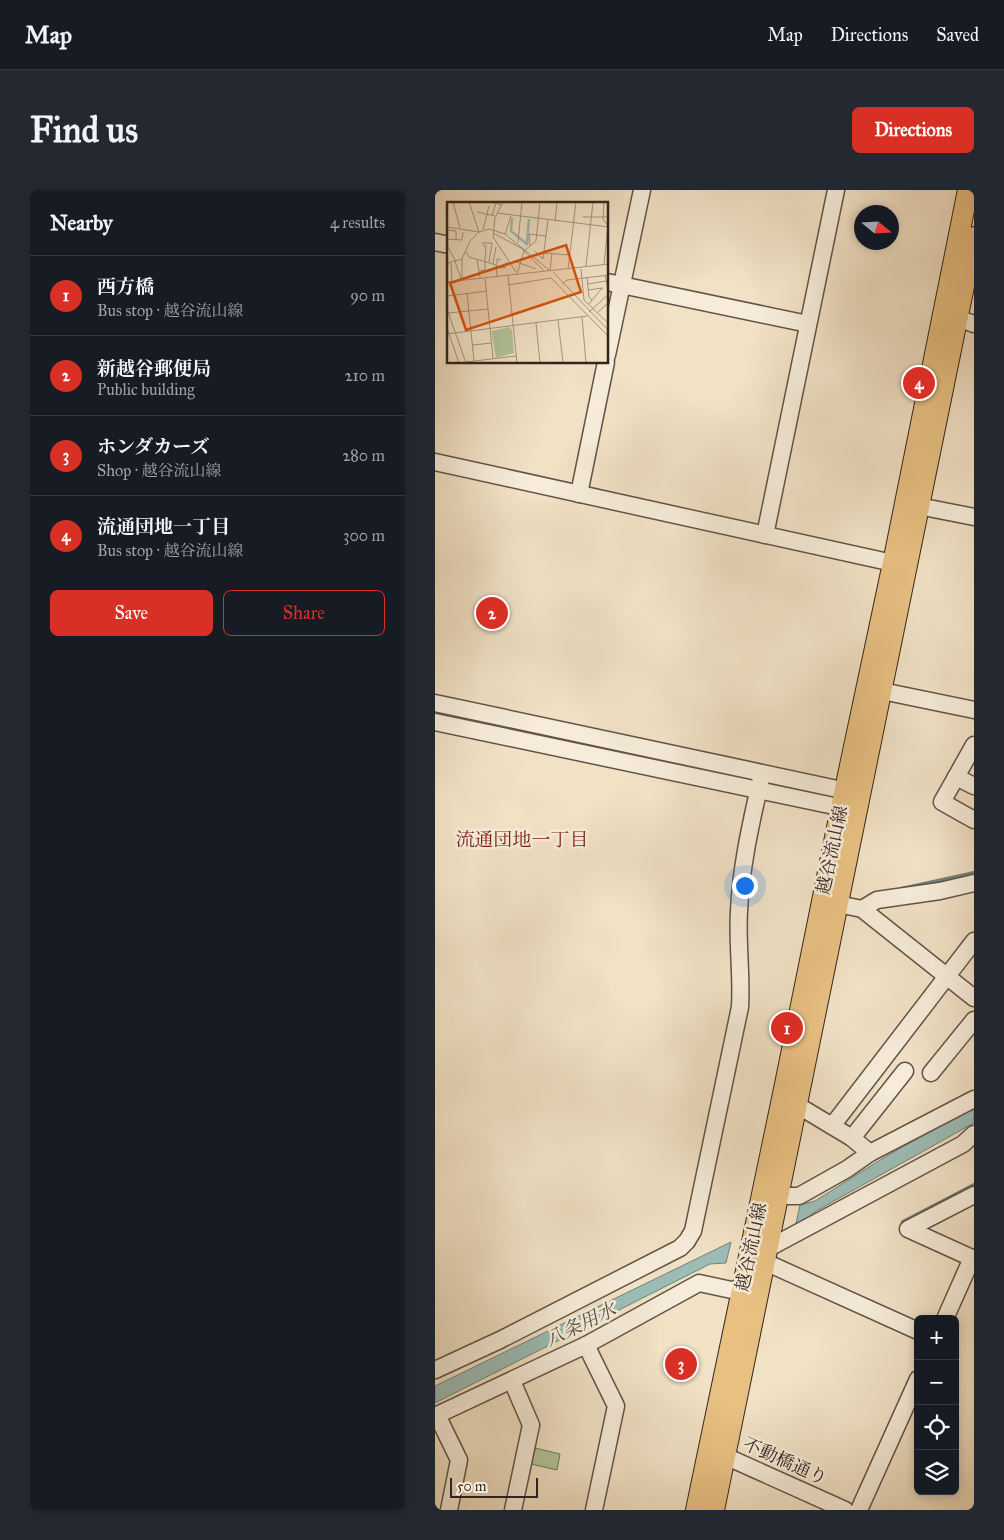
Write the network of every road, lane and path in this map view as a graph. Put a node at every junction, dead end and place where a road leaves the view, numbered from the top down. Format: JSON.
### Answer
{"nodes":[{"id":1,"x":642,"y":190,"type":"edge"},
{"id":2,"x":836,"y":190,"type":"edge"},
{"id":3,"x":968,"y":190,"type":"edge"},
{"id":4,"x":974,"y":237,"type":"edge"},
{"id":5,"x":615,"y":283,"type":"edge"},
{"id":6,"x":969,"y":320,"type":"edge"},
{"id":7,"x":808,"y":324,"type":"junction"},
{"id":8,"x":609,"y":337,"type":"edge"},
{"id":9,"x":606,"y":364,"type":"edge"},
{"id":10,"x":435,"y":462,"type":"edge"},
{"id":11,"x":579,"y":494,"type":"junction"},
{"id":12,"x":911,"y":505,"type":"junction"},
{"id":13,"x":974,"y":517,"type":"edge"},
{"id":14,"x":765,"y":535,"type":"junction"},
{"id":15,"x":893,"y":563,"type":"junction"},
{"id":16,"x":881,"y":691,"type":"junction"},
{"id":17,"x":435,"y":703,"type":"edge"},
{"id":18,"x":974,"y":710,"type":"edge"},
{"id":19,"x":435,"y":722,"type":"edge"},
{"id":20,"x":974,"y":745,"type":"edge"},
{"id":21,"x":762,"y":774,"type":"junction"},
{"id":22,"x":956,"y":777,"type":"junction"},
{"id":23,"x":974,"y":786,"type":"edge"},
{"id":24,"x":758,"y":791,"type":"junction"},
{"id":25,"x":851,"y":801,"type":"junction"},
{"id":26,"x":974,"y":820,"type":"edge"},
{"id":27,"x":974,"y":884,"type":"edge"},
{"id":28,"x":838,"y":904,"type":"junction"},
{"id":29,"x":862,"y":909,"type":"junction"},
{"id":30,"x":974,"y":941,"type":"edge"},
{"id":31,"x":947,"y":978,"type":"junction"},
{"id":32,"x":974,"y":998,"type":"edge"},
{"id":33,"x":974,"y":1020,"type":"edge"},
{"id":34,"x":905,"y":1071,"type":"dead end"},
{"id":35,"x":931,"y":1073,"type":"dead end"},
{"id":36,"x":974,"y":1099,"type":"edge"},
{"id":37,"x":797,"y":1105,"type":"junction"},
{"id":38,"x":832,"y":1126,"type":"junction"},
{"id":39,"x":852,"y":1138,"type":"junction"},
{"id":40,"x":970,"y":1142,"type":"edge"},
{"id":41,"x":870,"y":1153,"type":"junction"},
{"id":42,"x":974,"y":1195,"type":"edge"},
{"id":43,"x":777,"y":1196,"type":"junction"},
{"id":44,"x":766,"y":1255,"type":"junction"},
{"id":45,"x":973,"y":1258,"type":"edge"},
{"id":46,"x":741,"y":1292,"type":"junction"},
{"id":47,"x":947,"y":1315,"type":"edge"},
{"id":48,"x":914,"y":1329,"type":"edge"},
{"id":49,"x":586,"y":1345,"type":"junction"},
{"id":50,"x":435,"y":1370,"type":"edge"},
{"id":51,"x":512,"y":1381,"type":"junction"},
{"id":52,"x":914,"y":1388,"type":"edge"},
{"id":53,"x":436,"y":1416,"type":"edge"},
{"id":54,"x":716,"y":1454,"type":"junction"},
{"id":55,"x":449,"y":1510,"type":"edge"},
{"id":56,"x":513,"y":1510,"type":"edge"},
{"id":57,"x":594,"y":1510,"type":"edge"},
{"id":58,"x":696,"y":1510,"type":"edge"},
{"id":59,"x":714,"y":1510,"type":"edge"},
{"id":60,"x":845,"y":1510,"type":"edge"},
{"id":61,"x":859,"y":1510,"type":"edge"}],
"edges":[{"from":1,"to":5,"type":"street"},
{"from":2,"to":7,"type":"street"},
{"from":3,"to":12,"type":"main road","name":"越谷流山線"},
{"from":4,"to":6,"type":"main road","name":"越谷流山線"},
{"from":5,"to":7,"type":"street"},
{"from":5,"to":8,"type":"street"},
{"from":6,"to":12,"type":"main road","name":"越谷流山線"},
{"from":7,"to":14,"type":"street"},
{"from":9,"to":11,"type":"street"},
{"from":10,"to":11,"type":"street"},
{"from":11,"to":14,"type":"street"},
{"from":12,"to":13,"type":"street"},
{"from":12,"to":15,"type":"main road","name":"越谷流山線"},
{"from":12,"to":16,"type":"main road","name":"越谷流山線"},
{"from":14,"to":15,"type":"street"},
{"from":15,"to":25,"type":"main road","name":"越谷流山線"},
{"from":16,"to":18,"type":"street"},
{"from":16,"to":25,"type":"main road","name":"越谷流山線"},
{"from":17,"to":21,"type":"street"},
{"from":19,"to":24,"type":"street"},
{"from":20,"to":22,"type":"street"},
{"from":21,"to":24,"type":"street"},
{"from":21,"to":25,"type":"street"},
{"from":22,"to":23,"type":"street"},
{"from":22,"to":26,"type":"street"},
{"from":24,"to":25,"type":"street"},
{"from":24,"to":50,"type":"street"},
{"from":25,"to":28,"type":"main road","name":"越谷流山線"},
{"from":25,"to":46,"type":"main road","name":"越谷流山線"},
{"from":27,"to":29,"type":"street"},
{"from":28,"to":29,"type":"street"},
{"from":28,"to":37,"type":"main road","name":"越谷流山線"},
{"from":29,"to":31,"type":"street"},
{"from":30,"to":31,"type":"street"},
{"from":31,"to":32,"type":"street"},
{"from":31,"to":38,"type":"street"},
{"from":33,"to":35,"type":"street"},
{"from":34,"to":39,"type":"street"},
{"from":36,"to":41,"type":"street"},
{"from":37,"to":38,"type":"street"},
{"from":37,"to":43,"type":"main road","name":"越谷流山線"},
{"from":38,"to":39,"type":"street"},
{"from":39,"to":41,"type":"street"},
{"from":40,"to":44,"type":"street"},
{"from":41,"to":43,"type":"street"},
{"from":42,"to":45,"type":"street"},
{"from":43,"to":44,"type":"main road","name":"越谷流山線"},
{"from":44,"to":48,"type":"street"},
{"from":44,"to":54,"type":"main road","name":"越谷流山線"},
{"from":45,"to":47,"type":"street"},
{"from":46,"to":49,"type":"street"},
{"from":46,"to":54,"type":"main road","name":"越谷流山線"},
{"from":49,"to":51,"type":"street"},
{"from":49,"to":57,"type":"street"},
{"from":51,"to":53,"type":"street"},
{"from":51,"to":56,"type":"street"},
{"from":52,"to":61,"type":"street"},
{"from":53,"to":55,"type":"street"},
{"from":54,"to":58,"type":"main road","name":"越谷流山線"},
{"from":54,"to":59,"type":"main road","name":"越谷流山線"},
{"from":54,"to":60,"type":"street","name":"不動橋通り"}]}
